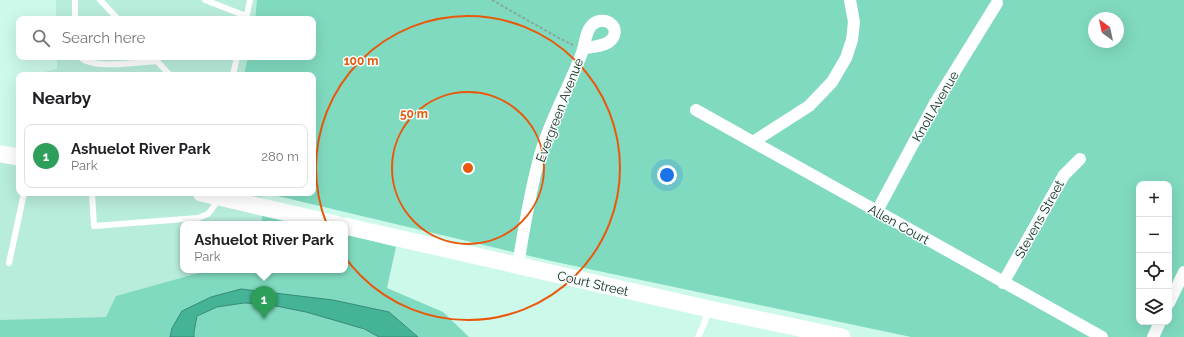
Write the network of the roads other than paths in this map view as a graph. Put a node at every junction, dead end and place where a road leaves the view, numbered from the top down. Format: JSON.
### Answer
{"nodes":[{"id":1,"x":75,"y":0,"type":"edge"},
{"id":2,"x":100,"y":0,"type":"edge"},
{"id":3,"x":205,"y":0,"type":"edge"},
{"id":4,"x":250,"y":0,"type":"edge"},
{"id":5,"x":850,"y":0,"type":"edge"},
{"id":6,"x":997,"y":3,"type":"dead end"},
{"id":7,"x":75,"y":16,"type":"edge"},
{"id":8,"x":115,"y":16,"type":"edge"},
{"id":9,"x":241,"y":16,"type":"edge"},
{"id":10,"x":246,"y":16,"type":"edge"},
{"id":11,"x":583,"y":49,"type":"road end"},
{"id":12,"x":84,"y":60,"type":"edge"},
{"id":13,"x":145,"y":60,"type":"edge"},
{"id":14,"x":156,"y":60,"type":"edge"},
{"id":15,"x":236,"y":60,"type":"edge"},
{"id":16,"x":167,"y":72,"type":"edge"},
{"id":17,"x":234,"y":72,"type":"edge"},
{"id":18,"x":696,"y":110,"type":"dead end"},
{"id":19,"x":753,"y":142,"type":"junction"},
{"id":20,"x":0,"y":154,"type":"edge"},
{"id":21,"x":16,"y":157,"type":"edge"},
{"id":22,"x":1080,"y":160,"type":"dead end"},
{"id":23,"x":23,"y":196,"type":"edge"},
{"id":24,"x":92,"y":196,"type":"edge"},
{"id":25,"x":209,"y":196,"type":"edge"},
{"id":26,"x":213,"y":196,"type":"edge"},
{"id":27,"x":877,"y":212,"type":"junction"},
{"id":28,"x":323,"y":221,"type":"edge"},
{"id":29,"x":348,"y":227,"type":"edge"},
{"id":30,"x":9,"y":263,"type":"dead end"},
{"id":31,"x":518,"y":265,"type":"junction"},
{"id":32,"x":1184,"y":272,"type":"edge"},
{"id":33,"x":1003,"y":282,"type":"junction"},
{"id":34,"x":1172,"y":297,"type":"edge"},
{"id":35,"x":709,"y":309,"type":"junction"},
{"id":36,"x":1159,"y":325,"type":"edge"},
{"id":37,"x":823,"y":335,"type":"edge"},
{"id":38,"x":698,"y":337,"type":"edge"},
{"id":39,"x":842,"y":337,"type":"edge"},
{"id":40,"x":1102,"y":337,"type":"edge"},
{"id":41,"x":1153,"y":337,"type":"edge"}],
"edges":[{"from":1,"to":7,"type":"lane"},
{"from":2,"to":8,"type":"lane"},
{"from":3,"to":9,"type":"lane"},
{"from":4,"to":10,"type":"lane"},
{"from":5,"to":19,"type":"street"},
{"from":6,"to":27,"type":"street","name":"Knoll Avenue"},
{"from":11,"to":31,"type":"street","name":"Evergreen Avenue"},
{"from":12,"to":13,"type":"lane"},
{"from":14,"to":16,"type":"lane"},
{"from":15,"to":17,"type":"lane"},
{"from":18,"to":19,"type":"street","name":"Allen Court"},
{"from":19,"to":27,"type":"street","name":"Allen Court"},
{"from":20,"to":21,"type":"main road"},
{"from":22,"to":33,"type":"street","name":"Stevens Street"},
{"from":23,"to":30,"type":"lane"},
{"from":24,"to":25,"type":"lane"},
{"from":26,"to":28,"type":"main road"},
{"from":27,"to":33,"type":"street","name":"Allen Court"},
{"from":29,"to":31,"type":"main road","name":"Court Street"},
{"from":31,"to":35,"type":"main road","name":"Court Street"},
{"from":32,"to":34,"type":"street"},
{"from":33,"to":40,"type":"street","name":"Allen Court"},
{"from":35,"to":37,"type":"main road","name":"Court Street"},
{"from":35,"to":38,"type":"lane"},
{"from":36,"to":41,"type":"street"},
{"from":37,"to":39,"type":"main road","name":"Court Street"}]}
